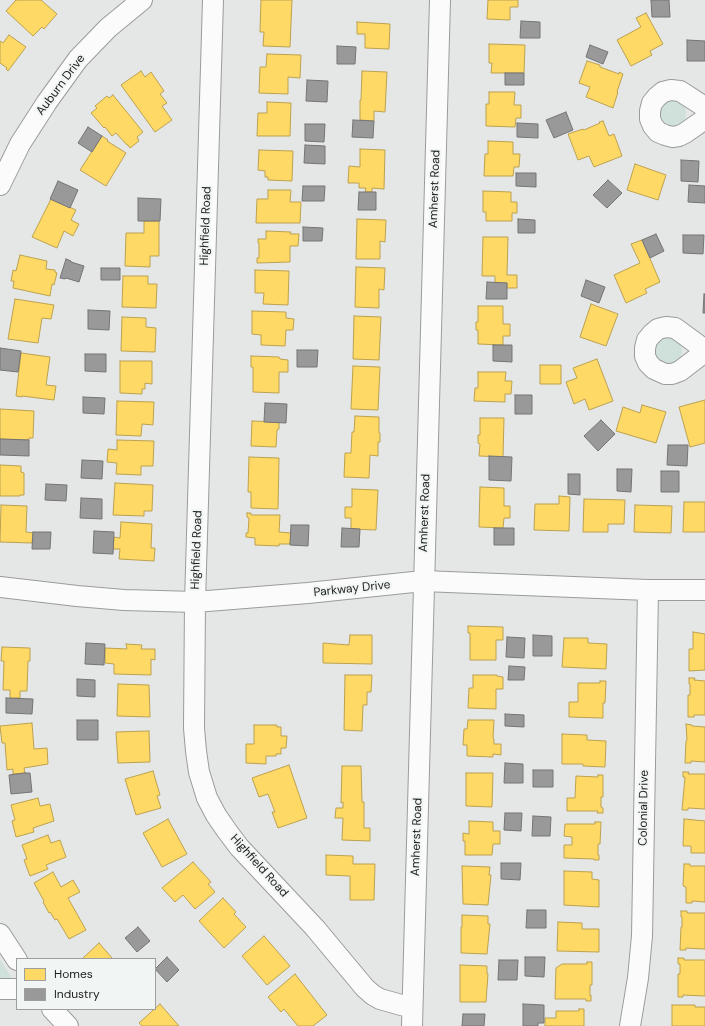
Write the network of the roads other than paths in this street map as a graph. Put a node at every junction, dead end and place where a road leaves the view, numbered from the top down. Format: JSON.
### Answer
{"nodes":[{"id":1,"x":142,"y":0,"type":"edge"},
{"id":2,"x":213,"y":0,"type":"edge"},
{"id":3,"x":440,"y":0,"type":"edge"},
{"id":4,"x":705,"y":107,"type":"edge"},
{"id":5,"x":705,"y":119,"type":"edge"},
{"id":6,"x":0,"y":185,"type":"edge"},
{"id":7,"x":423,"y":581,"type":"junction"},
{"id":8,"x":0,"y":587,"type":"edge"},
{"id":9,"x":648,"y":590,"type":"junction"},
{"id":10,"x":705,"y":590,"type":"edge"},
{"id":11,"x":195,"y":602,"type":"junction"},
{"id":12,"x":0,"y":934,"type":"edge"},
{"id":13,"x":16,"y":958,"type":"edge"},
{"id":14,"x":16,"y":989,"type":"edge"},
{"id":15,"x":0,"y":990,"type":"edge"},
{"id":16,"x":53,"y":1010,"type":"edge"},
{"id":17,"x":412,"y":1017,"type":"edge"},
{"id":18,"x":68,"y":1026,"type":"edge"},
{"id":19,"x":630,"y":1026,"type":"edge"}],
"edges":[{"from":1,"to":6,"type":"street","name":"Auburn Drive"},
{"from":2,"to":11,"type":"street","name":"Highfield Road"},
{"from":3,"to":7,"type":"street","name":"Amherst Road"},
{"from":4,"to":5,"type":"street"},
{"from":7,"to":9,"type":"street","name":"Parkway Drive"},
{"from":7,"to":11,"type":"street","name":"Parkway Drive"},
{"from":7,"to":17,"type":"street","name":"Amherst Road"},
{"from":8,"to":11,"type":"street","name":"Parkway Drive"},
{"from":9,"to":10,"type":"street","name":"Parkway Drive"},
{"from":9,"to":19,"type":"street","name":"Colonial Drive"},
{"from":11,"to":17,"type":"street","name":"Highfield Road"},
{"from":12,"to":13,"type":"street"},
{"from":14,"to":15,"type":"street"},
{"from":16,"to":18,"type":"street"}]}
